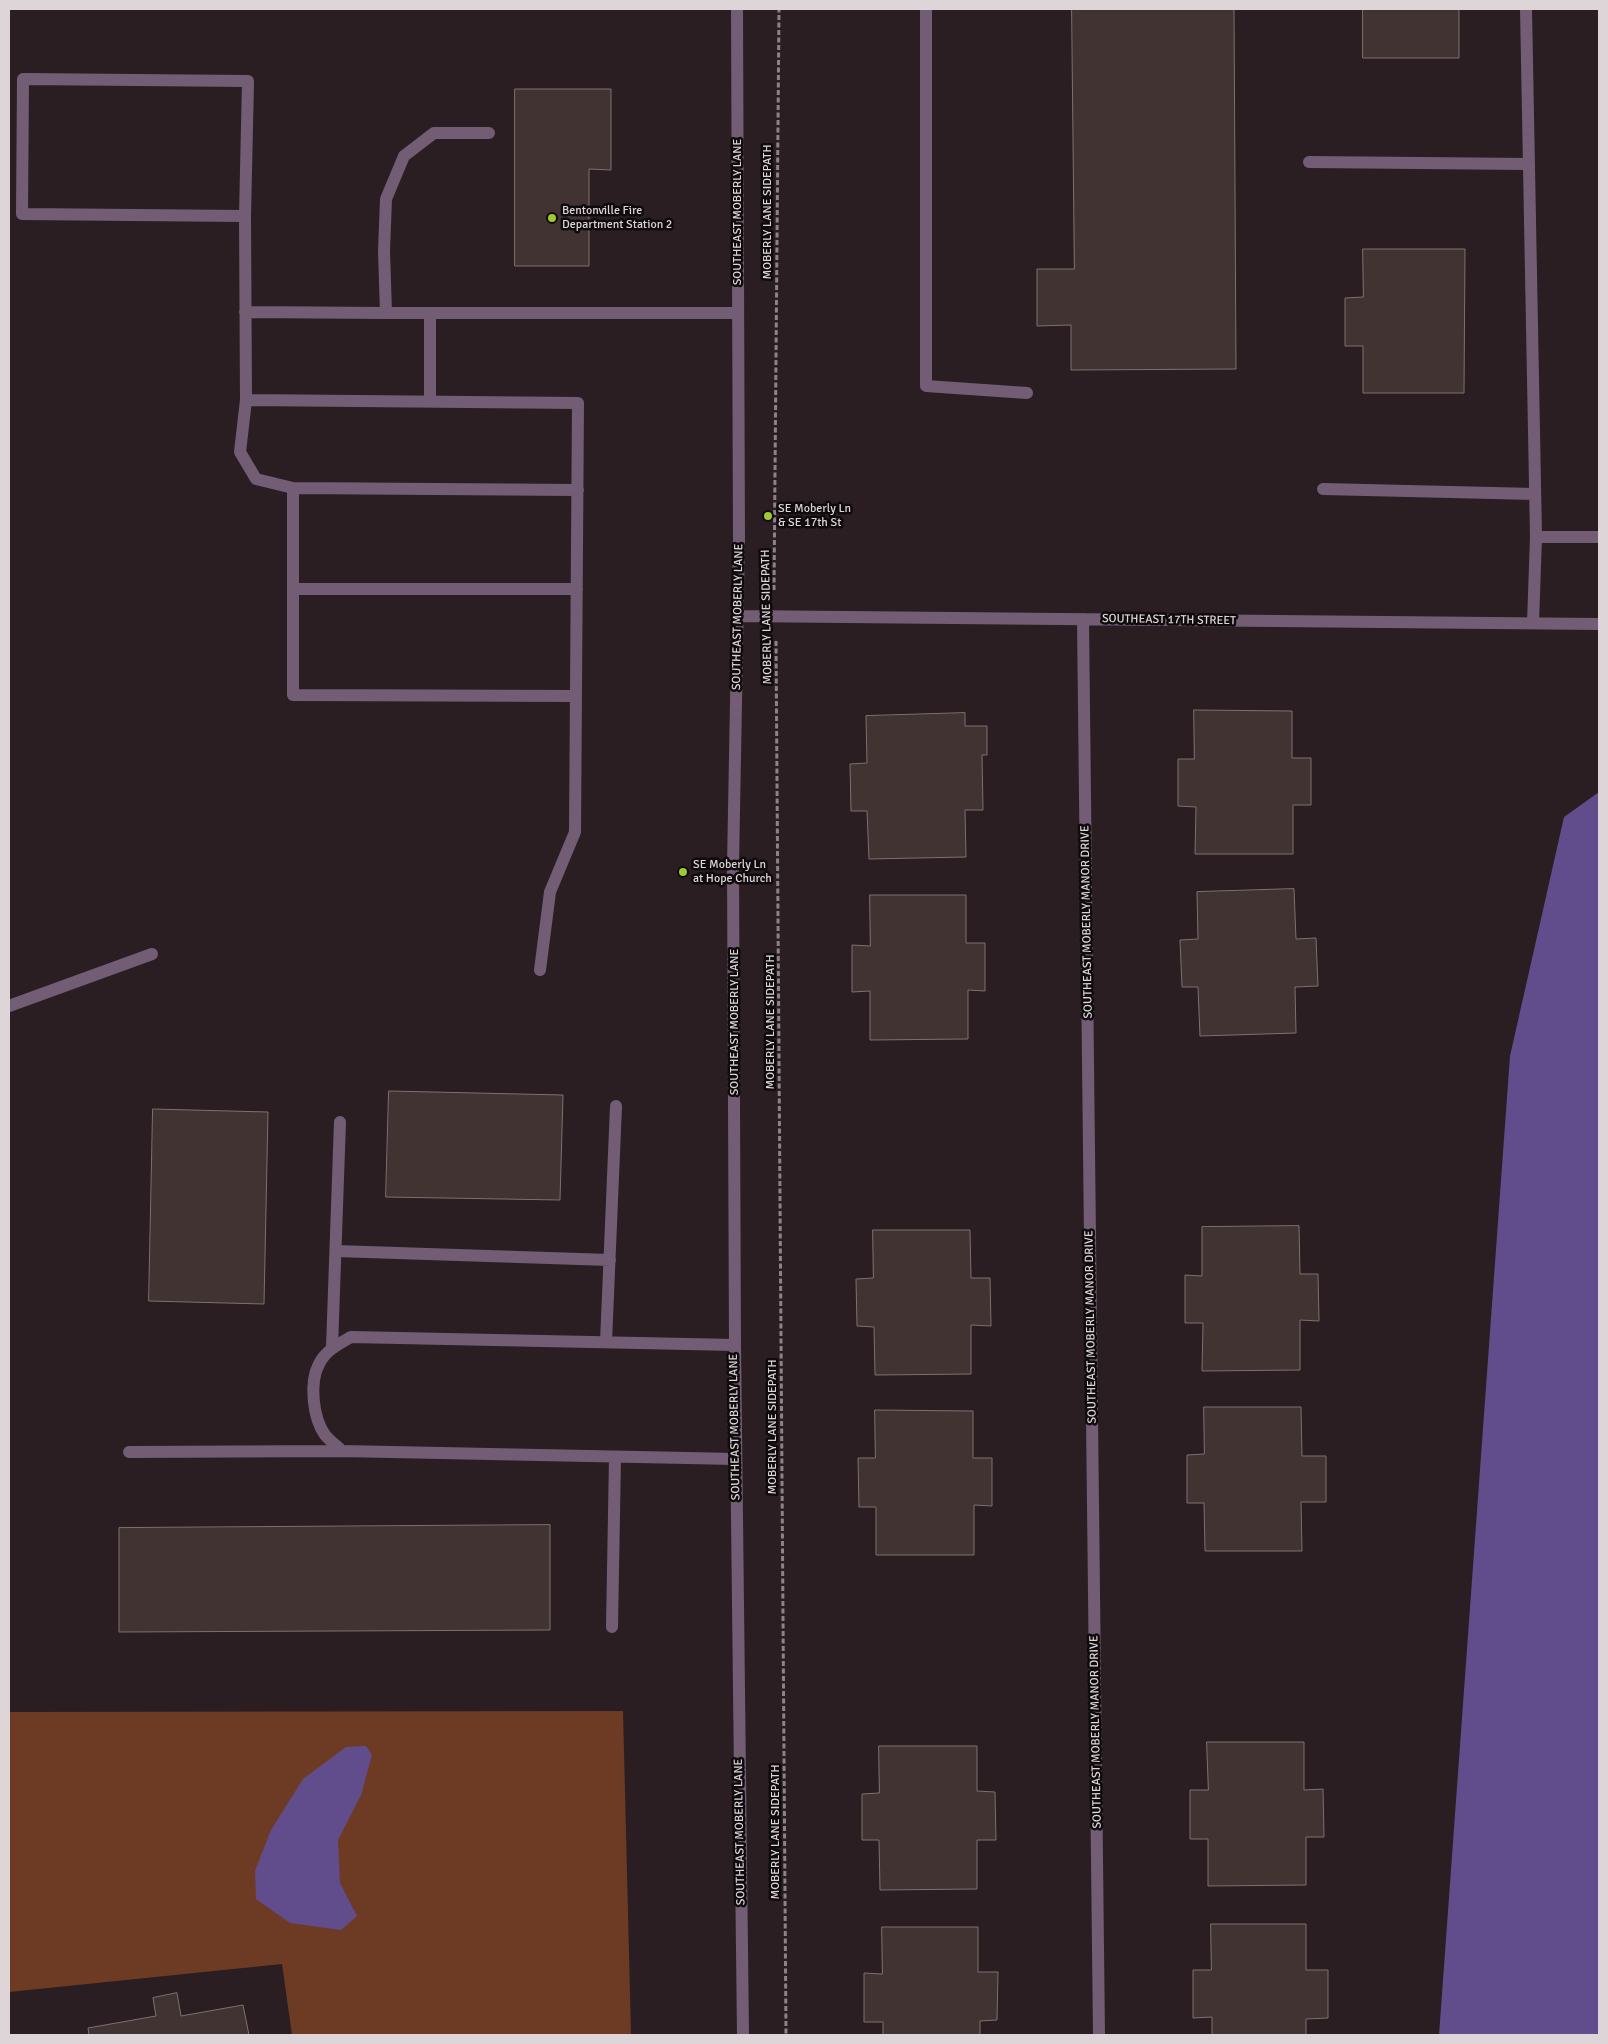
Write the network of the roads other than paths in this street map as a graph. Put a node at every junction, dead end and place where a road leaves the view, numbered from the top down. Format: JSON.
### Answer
{"nodes":[{"id":1,"x":737,"y":9,"type":"edge"},
{"id":2,"x":926,"y":9,"type":"edge"},
{"id":3,"x":1526,"y":9,"type":"edge"},
{"id":4,"x":488,"y":133,"type":"dead end"},
{"id":5,"x":1309,"y":162,"type":"dead end"},
{"id":6,"x":1528,"y":164,"type":"junction"},
{"id":7,"x":245,"y":216,"type":"junction"},
{"id":8,"x":245,"y":312,"type":"junction"},
{"id":9,"x":386,"y":313,"type":"junction"},
{"id":10,"x":738,"y":313,"type":"junction"},
{"id":11,"x":430,"y":314,"type":"junction"},
{"id":12,"x":1027,"y":394,"type":"dead end"},
{"id":13,"x":246,"y":400,"type":"junction"},
{"id":14,"x":430,"y":401,"type":"junction"},
{"id":15,"x":292,"y":488,"type":"junction"},
{"id":16,"x":1323,"y":489,"type":"dead end"},
{"id":17,"x":578,"y":490,"type":"junction"},
{"id":18,"x":1535,"y":494,"type":"junction"},
{"id":19,"x":1536,"y":537,"type":"junction"},
{"id":20,"x":1599,"y":537,"type":"edge"},
{"id":21,"x":293,"y":589,"type":"junction"},
{"id":22,"x":576,"y":589,"type":"junction"},
{"id":23,"x":738,"y":616,"type":"junction"},
{"id":24,"x":1083,"y":619,"type":"junction"},
{"id":25,"x":1534,"y":623,"type":"junction"},
{"id":26,"x":1599,"y":624,"type":"edge"},
{"id":27,"x":576,"y":696,"type":"junction"},
{"id":28,"x":152,"y":954,"type":"dead end"},
{"id":29,"x":540,"y":970,"type":"dead end"},
{"id":30,"x":9,"y":1006,"type":"edge"},
{"id":31,"x":616,"y":1106,"type":"dead end"},
{"id":32,"x":340,"y":1122,"type":"dead end"},
{"id":33,"x":336,"y":1251,"type":"junction"},
{"id":34,"x":610,"y":1260,"type":"junction"},
{"id":35,"x":606,"y":1342,"type":"junction"},
{"id":36,"x":735,"y":1345,"type":"junction"},
{"id":37,"x":332,"y":1347,"type":"junction"},
{"id":38,"x":342,"y":1451,"type":"junction"},
{"id":39,"x":129,"y":1452,"type":"dead end"},
{"id":40,"x":615,"y":1457,"type":"junction"},
{"id":41,"x":736,"y":1459,"type":"junction"},
{"id":42,"x":612,"y":1627,"type":"dead end"},
{"id":43,"x":742,"y":2035,"type":"edge"},
{"id":44,"x":1099,"y":2035,"type":"edge"}],
"edges":[{"from":1,"to":10,"type":"street","name":"SOUTHEAST MOBERLY LANE"},
{"from":2,"to":12,"type":"street"},
{"from":3,"to":6,"type":"street"},
{"from":4,"to":9,"type":"street"},
{"from":5,"to":6,"type":"street"},
{"from":6,"to":18,"type":"street"},
{"from":7,"to":7,"type":"street"},
{"from":7,"to":8,"type":"street"},
{"from":8,"to":9,"type":"street"},
{"from":8,"to":13,"type":"street"},
{"from":9,"to":11,"type":"street"},
{"from":10,"to":11,"type":"street"},
{"from":10,"to":23,"type":"street","name":"SOUTHEAST MOBERLY LANE"},
{"from":11,"to":14,"type":"street"},
{"from":13,"to":14,"type":"street"},
{"from":13,"to":15,"type":"street"},
{"from":14,"to":17,"type":"street"},
{"from":15,"to":17,"type":"street"},
{"from":15,"to":21,"type":"street"},
{"from":16,"to":18,"type":"street"},
{"from":17,"to":22,"type":"street"},
{"from":18,"to":19,"type":"street"},
{"from":19,"to":20,"type":"street"},
{"from":19,"to":25,"type":"street"},
{"from":21,"to":22,"type":"street"},
{"from":21,"to":27,"type":"street"},
{"from":22,"to":27,"type":"street"},
{"from":23,"to":24,"type":"street","name":"SOUTHEAST 17TH STREET"},
{"from":23,"to":36,"type":"street","name":"SOUTHEAST MOBERLY LANE"},
{"from":24,"to":25,"type":"street","name":"SOUTHEAST 17TH STREET"},
{"from":24,"to":44,"type":"street","name":"SOUTHEAST MOBERLY MANOR DRIVE"},
{"from":25,"to":26,"type":"street","name":"SOUTHEAST 17TH STREET"},
{"from":27,"to":29,"type":"street"},
{"from":28,"to":30,"type":"street"},
{"from":31,"to":34,"type":"street"},
{"from":32,"to":33,"type":"street"},
{"from":33,"to":34,"type":"street"},
{"from":33,"to":37,"type":"street"},
{"from":34,"to":35,"type":"street"},
{"from":35,"to":36,"type":"street"},
{"from":35,"to":37,"type":"street"},
{"from":36,"to":41,"type":"street","name":"SOUTHEAST MOBERLY LANE"},
{"from":37,"to":38,"type":"street"},
{"from":38,"to":39,"type":"street"},
{"from":38,"to":40,"type":"street"},
{"from":40,"to":41,"type":"street"},
{"from":40,"to":42,"type":"street"},
{"from":41,"to":43,"type":"street","name":"SOUTHEAST MOBERLY LANE"}]}
